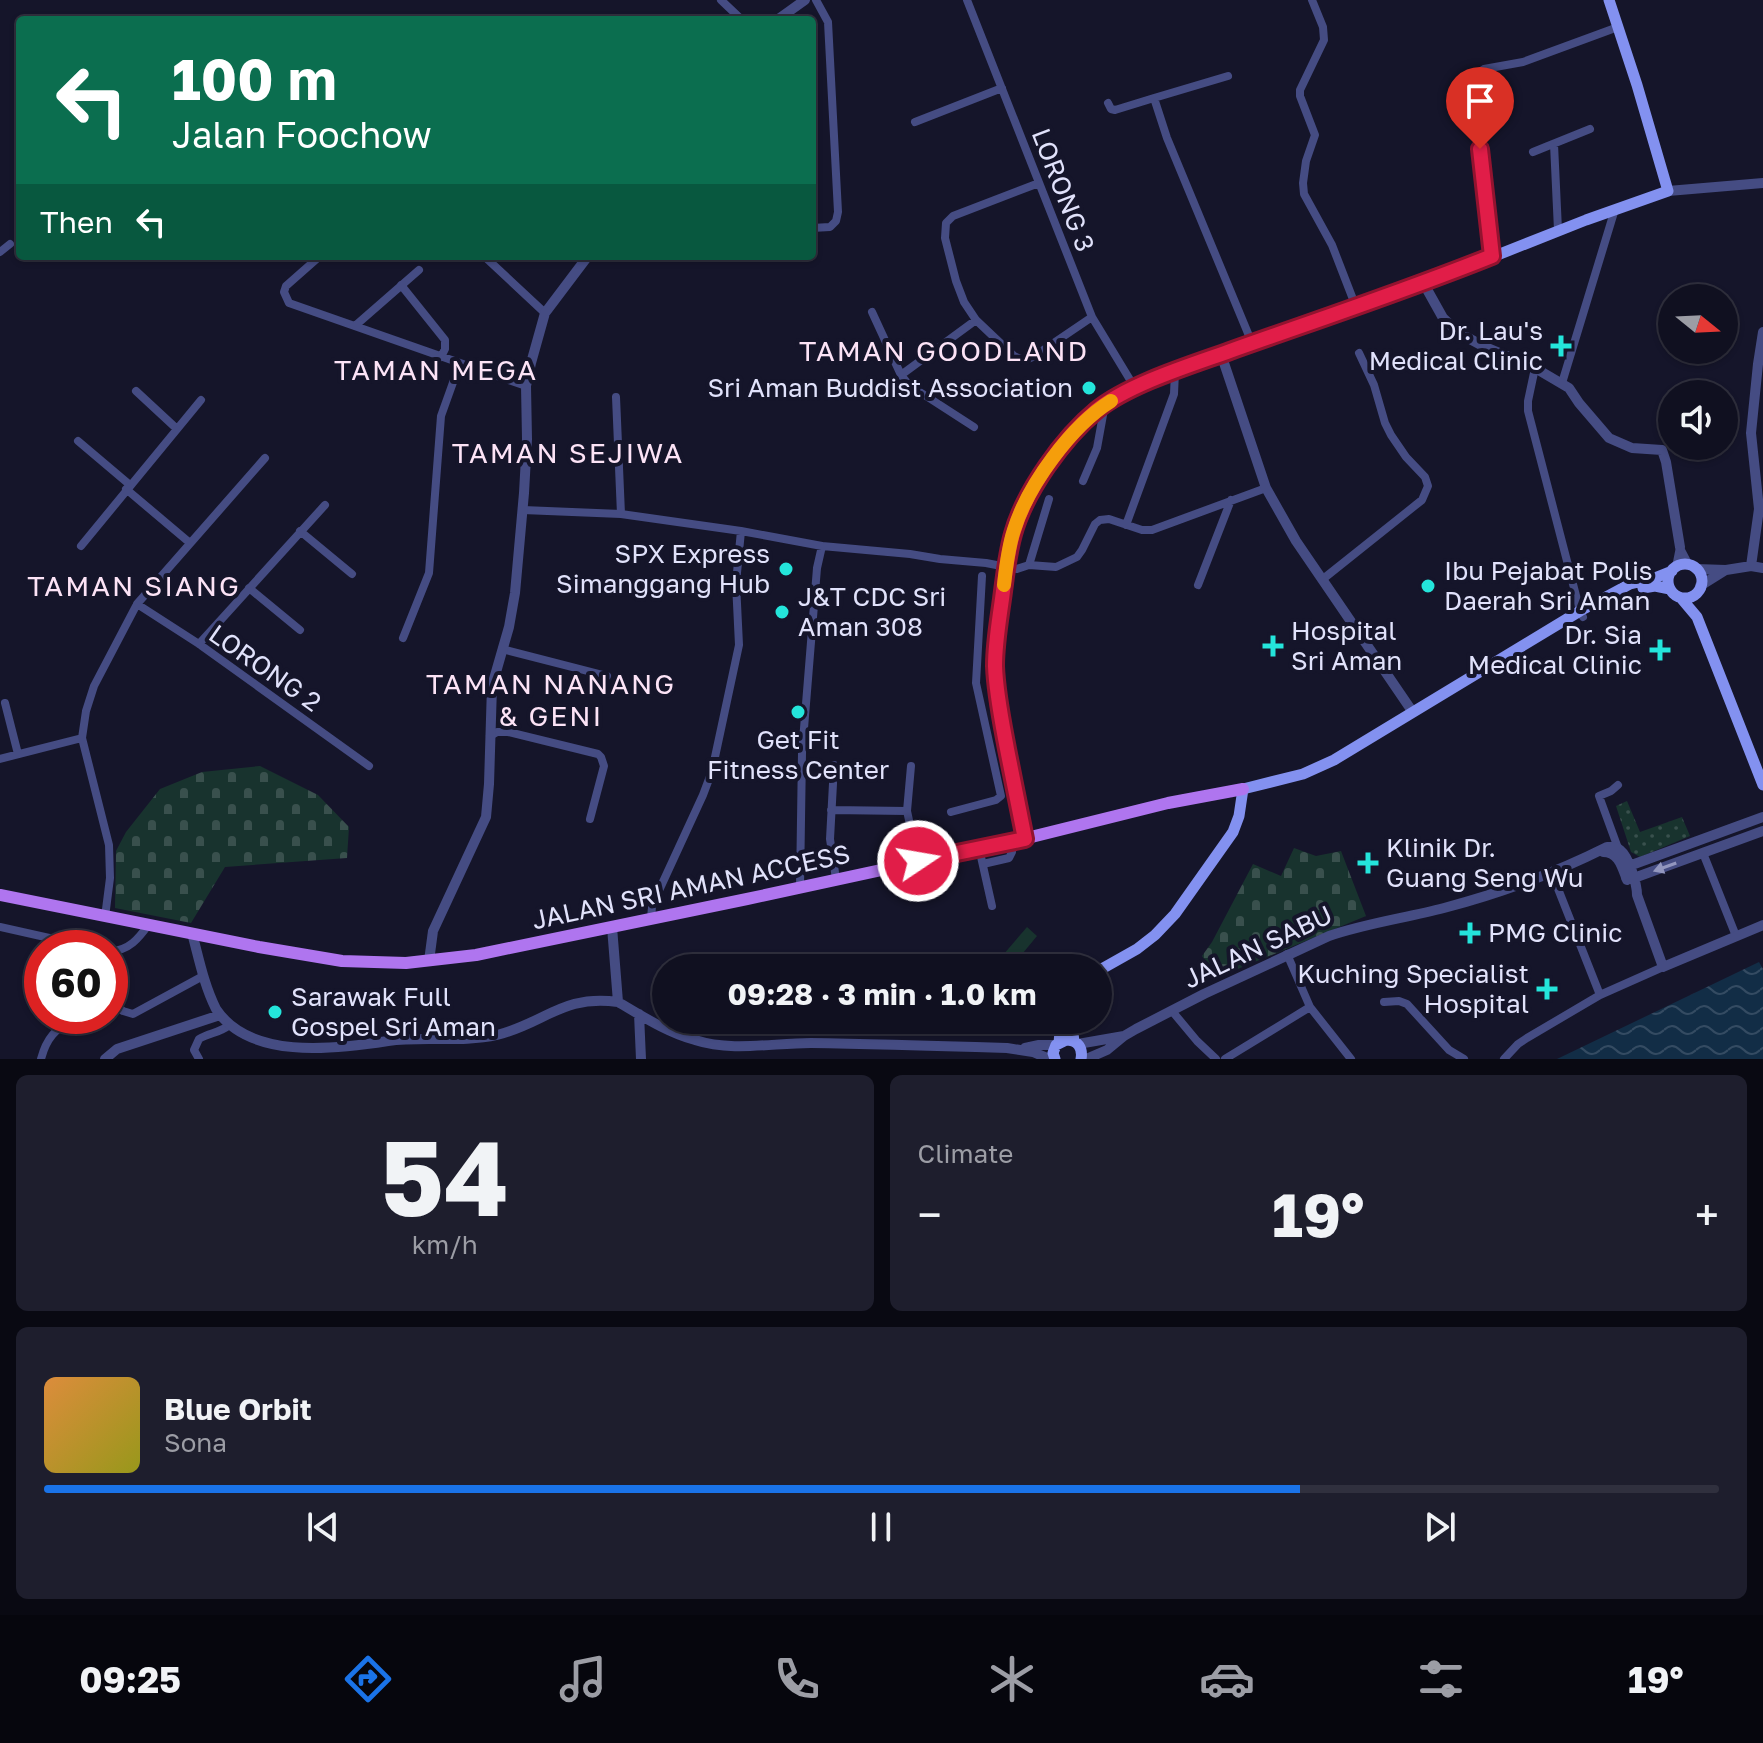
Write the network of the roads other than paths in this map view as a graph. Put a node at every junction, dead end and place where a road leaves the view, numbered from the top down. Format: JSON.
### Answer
{"nodes":[{"id":1,"x":721,"y":0,"type":"edge"},
{"id":2,"x":805,"y":0,"type":"edge"},
{"id":3,"x":816,"y":0,"type":"edge"},
{"id":4,"x":967,"y":0,"type":"edge"},
{"id":5,"x":1312,"y":0,"type":"edge"},
{"id":6,"x":1609,"y":0,"type":"edge"},
{"id":7,"x":738,"y":16,"type":"edge"},
{"id":8,"x":783,"y":16,"type":"edge"},
{"id":9,"x":1618,"y":27,"type":"junction"},
{"id":10,"x":1228,"y":76,"type":"dead end"},
{"id":11,"x":1002,"y":88,"type":"junction"},
{"id":12,"x":1154,"y":98,"type":"junction"},
{"id":13,"x":1108,"y":103,"type":"dead end"},
{"id":14,"x":915,"y":122,"type":"dead end"},
{"id":15,"x":1590,"y":129,"type":"dead end"},
{"id":16,"x":1554,"y":144,"type":"junction"},
{"id":17,"x":1533,"y":152,"type":"dead end"},
{"id":18,"x":1039,"y":183,"type":"junction"},
{"id":19,"x":1763,"y":183,"type":"edge"},
{"id":20,"x":1668,"y":191,"type":"junction"},
{"id":21,"x":1615,"y":209,"type":"junction"},
{"id":22,"x":816,"y":228,"type":"edge"},
{"id":23,"x":1558,"y":230,"type":"junction"},
{"id":24,"x":10,"y":244,"type":"dead end"},
{"id":25,"x":0,"y":252,"type":"edge"},
{"id":26,"x":1492,"y":256,"type":"junction"},
{"id":27,"x":315,"y":260,"type":"edge"},
{"id":28,"x":488,"y":260,"type":"edge"},
{"id":29,"x":585,"y":260,"type":"edge"},
{"id":30,"x":419,"y":270,"type":"dead end"},
{"id":31,"x":1424,"y":284,"type":"junction"},
{"id":32,"x":401,"y":285,"type":"junction"},
{"id":33,"x":1356,"y":307,"type":"junction"},
{"id":34,"x":872,"y":312,"type":"dead end"},
{"id":35,"x":545,"y":313,"type":"junction"},
{"id":36,"x":1092,"y":317,"type":"junction"},
{"id":37,"x":976,"y":320,"type":"junction"},
{"id":38,"x":356,"y":325,"type":"junction"},
{"id":39,"x":1763,"y":332,"type":"edge"},
{"id":40,"x":1252,"y":343,"type":"junction"},
{"id":41,"x":1359,"y":353,"type":"dead end"},
{"id":42,"x":1221,"y":354,"type":"junction"},
{"id":43,"x":441,"y":357,"type":"junction"},
{"id":44,"x":460,"y":363,"type":"junction"},
{"id":45,"x":1535,"y":368,"type":"junction"},
{"id":46,"x":901,"y":375,"type":"junction"},
{"id":47,"x":1176,"y":380,"type":"junction"},
{"id":48,"x":1562,"y":383,"type":"junction"},
{"id":49,"x":526,"y":386,"type":"junction"},
{"id":50,"x":1135,"y":388,"type":"junction"},
{"id":51,"x":136,"y":391,"type":"dead end"},
{"id":52,"x":616,"y":397,"type":"dead end"},
{"id":53,"x":201,"y":400,"type":"dead end"},
{"id":54,"x":1105,"y":404,"type":"junction"},
{"id":55,"x":974,"y":427,"type":"dead end"},
{"id":56,"x":177,"y":429,"type":"junction"},
{"id":57,"x":78,"y":441,"type":"dead end"},
{"id":58,"x":265,"y":458,"type":"dead end"},
{"id":59,"x":1083,"y":481,"type":"dead end"},
{"id":60,"x":128,"y":487,"type":"junction"},
{"id":61,"x":1266,"y":488,"type":"junction"},
{"id":62,"x":1760,"y":498,"type":"edge"},
{"id":63,"x":1049,"y":499,"type":"dead end"},
{"id":64,"x":1231,"y":500,"type":"junction"},
{"id":65,"x":325,"y":505,"type":"dead end"},
{"id":66,"x":523,"y":510,"type":"junction"},
{"id":67,"x":621,"y":514,"type":"junction"},
{"id":68,"x":1126,"y":525,"type":"junction"},
{"id":69,"x":300,"y":531,"type":"junction"},
{"id":70,"x":741,"y":531,"type":"junction"},
{"id":71,"x":190,"y":543,"type":"junction"},
{"id":72,"x":81,"y":546,"type":"dead end"},
{"id":73,"x":822,"y":546,"type":"junction"},
{"id":74,"x":1680,"y":547,"type":"junction"},
{"id":75,"x":1017,"y":567,"type":"junction"},
{"id":76,"x":1693,"y":567,"type":"junction"},
{"id":77,"x":1757,"y":567,"type":"edge"},
{"id":78,"x":1674,"y":569,"type":"junction"},
{"id":79,"x":1726,"y":570,"type":"junction"},
{"id":80,"x":352,"y":574,"type":"dead end"},
{"id":81,"x":982,"y":576,"type":"dead end"},
{"id":82,"x":1323,"y":579,"type":"junction"},
{"id":83,"x":1198,"y":585,"type":"dead end"},
{"id":84,"x":249,"y":588,"type":"junction"},
{"id":85,"x":1670,"y":589,"type":"junction"},
{"id":86,"x":1699,"y":589,"type":"junction"},
{"id":87,"x":1681,"y":598,"type":"junction"},
{"id":88,"x":137,"y":604,"type":"junction"},
{"id":89,"x":1582,"y":614,"type":"junction"},
{"id":90,"x":1697,"y":617,"type":"junction"},
{"id":91,"x":300,"y":630,"type":"dead end"},
{"id":92,"x":403,"y":638,"type":"dead end"},
{"id":93,"x":199,"y":644,"type":"junction"},
{"id":94,"x":502,"y":649,"type":"junction"},
{"id":95,"x":607,"y":676,"type":"dead end"},
{"id":96,"x":996,"y":680,"type":"junction"},
{"id":97,"x":976,"y":683,"type":"junction"},
{"id":98,"x":5,"y":703,"type":"dead end"},
{"id":99,"x":1412,"y":711,"type":"junction"},
{"id":100,"x":490,"y":736,"type":"junction"},
{"id":101,"x":82,"y":738,"type":"junction"},
{"id":102,"x":18,"y":754,"type":"junction"},
{"id":103,"x":0,"y":759,"type":"edge"},
{"id":104,"x":834,"y":765,"type":"dead end"},
{"id":105,"x":369,"y":766,"type":"dead end"},
{"id":106,"x":911,"y":766,"type":"dead end"},
{"id":107,"x":1618,"y":785,"type":"dead end"},
{"id":108,"x":1763,"y":785,"type":"edge"},
{"id":109,"x":1243,"y":789,"type":"junction"},
{"id":110,"x":831,"y":810,"type":"junction"},
{"id":111,"x":907,"y":811,"type":"junction"},
{"id":112,"x":951,"y":812,"type":"dead end"},
{"id":113,"x":1763,"y":817,"type":"edge"},
{"id":114,"x":590,"y":819,"type":"dead end"},
{"id":115,"x":1763,"y":831,"type":"edge"},
{"id":116,"x":1025,"y":839,"type":"junction"},
{"id":117,"x":1011,"y":842,"type":"junction"},
{"id":118,"x":979,"y":848,"type":"junction"},
{"id":119,"x":1616,"y":851,"type":"junction"},
{"id":120,"x":1703,"y":853,"type":"junction"},
{"id":121,"x":918,"y":861,"type":"junction"},
{"id":122,"x":983,"y":864,"type":"junction"},
{"id":123,"x":1551,"y":871,"type":"junction"},
{"id":124,"x":1628,"y":872,"type":"junction"},
{"id":125,"x":836,"y":879,"type":"junction"},
{"id":126,"x":800,"y":887,"type":"junction"},
{"id":127,"x":0,"y":897,"type":"edge"},
{"id":128,"x":992,"y":906,"type":"dead end"},
{"id":129,"x":105,"y":917,"type":"junction"},
{"id":130,"x":651,"y":918,"type":"junction"},
{"id":131,"x":149,"y":924,"type":"junction"},
{"id":132,"x":1763,"y":925,"type":"edge"},
{"id":133,"x":0,"y":927,"type":"edge"},
{"id":134,"x":612,"y":927,"type":"junction"},
{"id":135,"x":24,"y":932,"type":"edge"},
{"id":136,"x":192,"y":933,"type":"junction"},
{"id":137,"x":1736,"y":936,"type":"junction"},
{"id":138,"x":128,"y":946,"type":"edge"},
{"id":139,"x":1287,"y":954,"type":"junction"},
{"id":140,"x":429,"y":961,"type":"junction"},
{"id":141,"x":1112,"y":963,"type":"edge"},
{"id":142,"x":1663,"y":967,"type":"junction"},
{"id":143,"x":203,"y":976,"type":"junction"},
{"id":144,"x":1600,"y":995,"type":"junction"},
{"id":145,"x":618,"y":1002,"type":"junction"},
{"id":146,"x":1384,"y":1002,"type":"dead end"},
{"id":147,"x":1310,"y":1007,"type":"junction"},
{"id":148,"x":1172,"y":1011,"type":"junction"},
{"id":149,"x":128,"y":1012,"type":"edge"},
{"id":150,"x":639,"y":1014,"type":"junction"},
{"id":151,"x":220,"y":1015,"type":"junction"},
{"id":152,"x":228,"y":1026,"type":"junction"},
{"id":153,"x":53,"y":1034,"type":"edge"},
{"id":154,"x":1059,"y":1034,"type":"edge"},
{"id":155,"x":1074,"y":1034,"type":"edge"},
{"id":156,"x":1124,"y":1036,"type":"junction"},
{"id":157,"x":1076,"y":1042,"type":"junction"},
{"id":158,"x":1057,"y":1044,"type":"junction"},
{"id":159,"x":1019,"y":1049,"type":"junction"},
{"id":160,"x":41,"y":1059,"type":"edge"},
{"id":161,"x":105,"y":1059,"type":"edge"},
{"id":162,"x":199,"y":1059,"type":"edge"},
{"id":163,"x":641,"y":1059,"type":"edge"},
{"id":164,"x":1052,"y":1059,"type":"edge"},
{"id":165,"x":1083,"y":1059,"type":"edge"},
{"id":166,"x":1216,"y":1059,"type":"edge"},
{"id":167,"x":1225,"y":1059,"type":"edge"},
{"id":168,"x":1351,"y":1059,"type":"edge"},
{"id":169,"x":1464,"y":1059,"type":"edge"},
{"id":170,"x":1504,"y":1059,"type":"edge"}],
"edges":[{"from":1,"to":7,"type":"street"},
{"from":2,"to":8,"type":"street"},
{"from":3,"to":22,"type":"street"},
{"from":4,"to":11,"type":"street","name":"LORONG 3"},
{"from":5,"to":33,"type":"street"},
{"from":6,"to":9,"type":"main road"},
{"from":9,"to":20,"type":"main road"},
{"from":9,"to":26,"type":"street"},
{"from":10,"to":12,"type":"street"},
{"from":11,"to":14,"type":"street"},
{"from":11,"to":18,"type":"street","name":"LORONG 3"},
{"from":12,"to":13,"type":"street"},
{"from":12,"to":40,"type":"street"},
{"from":15,"to":16,"type":"street"},
{"from":16,"to":17,"type":"street"},
{"from":16,"to":23,"type":"street"},
{"from":18,"to":36,"type":"street","name":"LORONG 3"},
{"from":18,"to":37,"type":"street"},
{"from":19,"to":20,"type":"street"},
{"from":20,"to":21,"type":"main road"},
{"from":21,"to":23,"type":"main road"},
{"from":21,"to":48,"type":"street"},
{"from":23,"to":26,"type":"main road"},
{"from":24,"to":25,"type":"street"},
{"from":26,"to":31,"type":"main road"},
{"from":27,"to":38,"type":"street"},
{"from":28,"to":35,"type":"street"},
{"from":29,"to":35,"type":"street"},
{"from":30,"to":32,"type":"street"},
{"from":31,"to":33,"type":"main road"},
{"from":31,"to":45,"type":"street"},
{"from":32,"to":38,"type":"street"},
{"from":32,"to":43,"type":"street"},
{"from":33,"to":40,"type":"main road"},
{"from":34,"to":46,"type":"street"},
{"from":35,"to":49,"type":"street"},
{"from":36,"to":37,"type":"street"},
{"from":36,"to":50,"type":"street","name":"LORONG 3"},
{"from":37,"to":46,"type":"street"},
{"from":38,"to":43,"type":"street"},
{"from":39,"to":62,"type":"street"},
{"from":40,"to":42,"type":"main road"},
{"from":41,"to":82,"type":"street"},
{"from":42,"to":47,"type":"main road"},
{"from":42,"to":61,"type":"street"},
{"from":43,"to":44,"type":"street"},
{"from":44,"to":49,"type":"street"},
{"from":44,"to":92,"type":"street"},
{"from":45,"to":48,"type":"street"},
{"from":45,"to":89,"type":"street"},
{"from":46,"to":55,"type":"street"},
{"from":47,"to":50,"type":"main road"},
{"from":47,"to":68,"type":"street"},
{"from":48,"to":74,"type":"street"},
{"from":49,"to":66,"type":"street"},
{"from":50,"to":54,"type":"main road"},
{"from":51,"to":56,"type":"street"},
{"from":52,"to":67,"type":"street"},
{"from":53,"to":56,"type":"street"},
{"from":54,"to":59,"type":"street"},
{"from":54,"to":75,"type":"main road"},
{"from":56,"to":60,"type":"street"},
{"from":57,"to":60,"type":"street"},
{"from":58,"to":71,"type":"street"},
{"from":60,"to":71,"type":"street"},
{"from":60,"to":72,"type":"street"},
{"from":61,"to":64,"type":"street"},
{"from":61,"to":82,"type":"street"},
{"from":62,"to":77,"type":"street"},
{"from":63,"to":75,"type":"street"},
{"from":64,"to":68,"type":"street"},
{"from":64,"to":83,"type":"street"},
{"from":65,"to":69,"type":"street"},
{"from":66,"to":67,"type":"street"},
{"from":66,"to":94,"type":"street"},
{"from":67,"to":70,"type":"street"},
{"from":68,"to":75,"type":"street"},
{"from":69,"to":80,"type":"street"},
{"from":69,"to":84,"type":"street"},
{"from":70,"to":73,"type":"street"},
{"from":70,"to":130,"type":"street"},
{"from":71,"to":88,"type":"street"},
{"from":73,"to":75,"type":"street"},
{"from":73,"to":126,"type":"street"},
{"from":74,"to":76,"type":"street"},
{"from":74,"to":78,"type":"street"},
{"from":75,"to":96,"type":"main road"},
{"from":76,"to":78,"type":"main road"},
{"from":76,"to":79,"type":"street"},
{"from":76,"to":86,"type":"main road"},
{"from":77,"to":79,"type":"street"},
{"from":78,"to":85,"type":"main road"},
{"from":78,"to":89,"type":"main road"},
{"from":79,"to":86,"type":"street"},
{"from":81,"to":97,"type":"street"},
{"from":82,"to":99,"type":"street"},
{"from":84,"to":91,"type":"street"},
{"from":84,"to":93,"type":"street"},
{"from":85,"to":87,"type":"main road"},
{"from":85,"to":89,"type":"main road"},
{"from":86,"to":87,"type":"main road"},
{"from":86,"to":90,"type":"main road"},
{"from":87,"to":90,"type":"main road"},
{"from":88,"to":93,"type":"street","name":"LORONG 2"},
{"from":88,"to":101,"type":"street"},
{"from":89,"to":99,"type":"main road"},
{"from":90,"to":108,"type":"main road"},
{"from":93,"to":105,"type":"street","name":"LORONG 2"},
{"from":94,"to":95,"type":"street"},
{"from":94,"to":100,"type":"street"},
{"from":96,"to":97,"type":"street"},
{"from":96,"to":116,"type":"main road"},
{"from":97,"to":112,"type":"street"},
{"from":98,"to":102,"type":"street"},
{"from":99,"to":109,"type":"main road"},
{"from":100,"to":114,"type":"street"},
{"from":100,"to":140,"type":"street"},
{"from":101,"to":102,"type":"street"},
{"from":101,"to":129,"type":"street"},
{"from":102,"to":103,"type":"street"},
{"from":104,"to":110,"type":"street"},
{"from":106,"to":111,"type":"street"},
{"from":107,"to":119,"type":"street"},
{"from":109,"to":116,"type":"main road","name":"JALAN SRI AMAN ACCESS"},
{"from":109,"to":141,"type":"main road"},
{"from":110,"to":111,"type":"street"},
{"from":110,"to":125,"type":"street"},
{"from":111,"to":121,"type":"street"},
{"from":113,"to":124,"type":"street"},
{"from":115,"to":120,"type":"street"},
{"from":116,"to":117,"type":"main road","name":"JALAN SRI AMAN ACCESS"},
{"from":117,"to":118,"type":"main road","name":"JALAN SRI AMAN ACCESS"},
{"from":117,"to":122,"type":"street"},
{"from":118,"to":121,"type":"main road","name":"JALAN SRI AMAN ACCESS"},
{"from":118,"to":122,"type":"street"},
{"from":119,"to":123,"type":"street","name":"JALAN SABU"},
{"from":119,"to":124,"type":"street"},
{"from":120,"to":124,"type":"street","one_way":true},
{"from":120,"to":137,"type":"street"},
{"from":121,"to":125,"type":"main road","name":"JALAN SRI AMAN ACCESS"},
{"from":122,"to":128,"type":"street"},
{"from":123,"to":139,"type":"street","name":"JALAN SABU"},
{"from":123,"to":144,"type":"street"},
{"from":124,"to":142,"type":"street"},
{"from":125,"to":126,"type":"main road","name":"JALAN SRI AMAN ACCESS"},
{"from":126,"to":130,"type":"main road","name":"JALAN SRI AMAN ACCESS"},
{"from":127,"to":129,"type":"main road"},
{"from":129,"to":131,"type":"main road"},
{"from":130,"to":134,"type":"main road","name":"JALAN SRI AMAN ACCESS"},
{"from":131,"to":136,"type":"main road"},
{"from":131,"to":138,"type":"street"},
{"from":132,"to":137,"type":"street"},
{"from":133,"to":135,"type":"street"},
{"from":134,"to":140,"type":"main road","name":"JALAN SRI AMAN ACCESS"},
{"from":134,"to":145,"type":"street"},
{"from":136,"to":140,"type":"main road","name":"JALAN SRI AMAN ACCESS"},
{"from":136,"to":143,"type":"street"},
{"from":137,"to":142,"type":"street"},
{"from":139,"to":147,"type":"street"},
{"from":139,"to":148,"type":"street","name":"JALAN SABU"},
{"from":142,"to":144,"type":"street"},
{"from":143,"to":149,"type":"street"},
{"from":143,"to":151,"type":"street"},
{"from":144,"to":170,"type":"street"},
{"from":145,"to":150,"type":"street"},
{"from":145,"to":152,"type":"street"},
{"from":146,"to":169,"type":"street"},
{"from":147,"to":167,"type":"street"},
{"from":147,"to":168,"type":"street"},
{"from":148,"to":156,"type":"street","name":"JALAN SABU"},
{"from":148,"to":166,"type":"street"},
{"from":150,"to":159,"type":"street"},
{"from":150,"to":163,"type":"street"},
{"from":151,"to":152,"type":"street"},
{"from":151,"to":161,"type":"street"},
{"from":152,"to":162,"type":"street"},
{"from":153,"to":160,"type":"street"},
{"from":154,"to":158,"type":"main road"},
{"from":155,"to":157,"type":"main road"},
{"from":156,"to":157,"type":"street"},
{"from":156,"to":165,"type":"street"},
{"from":157,"to":158,"type":"main road"},
{"from":157,"to":165,"type":"main road"},
{"from":158,"to":159,"type":"street"},
{"from":158,"to":164,"type":"main road"},
{"from":159,"to":164,"type":"street"}]}
